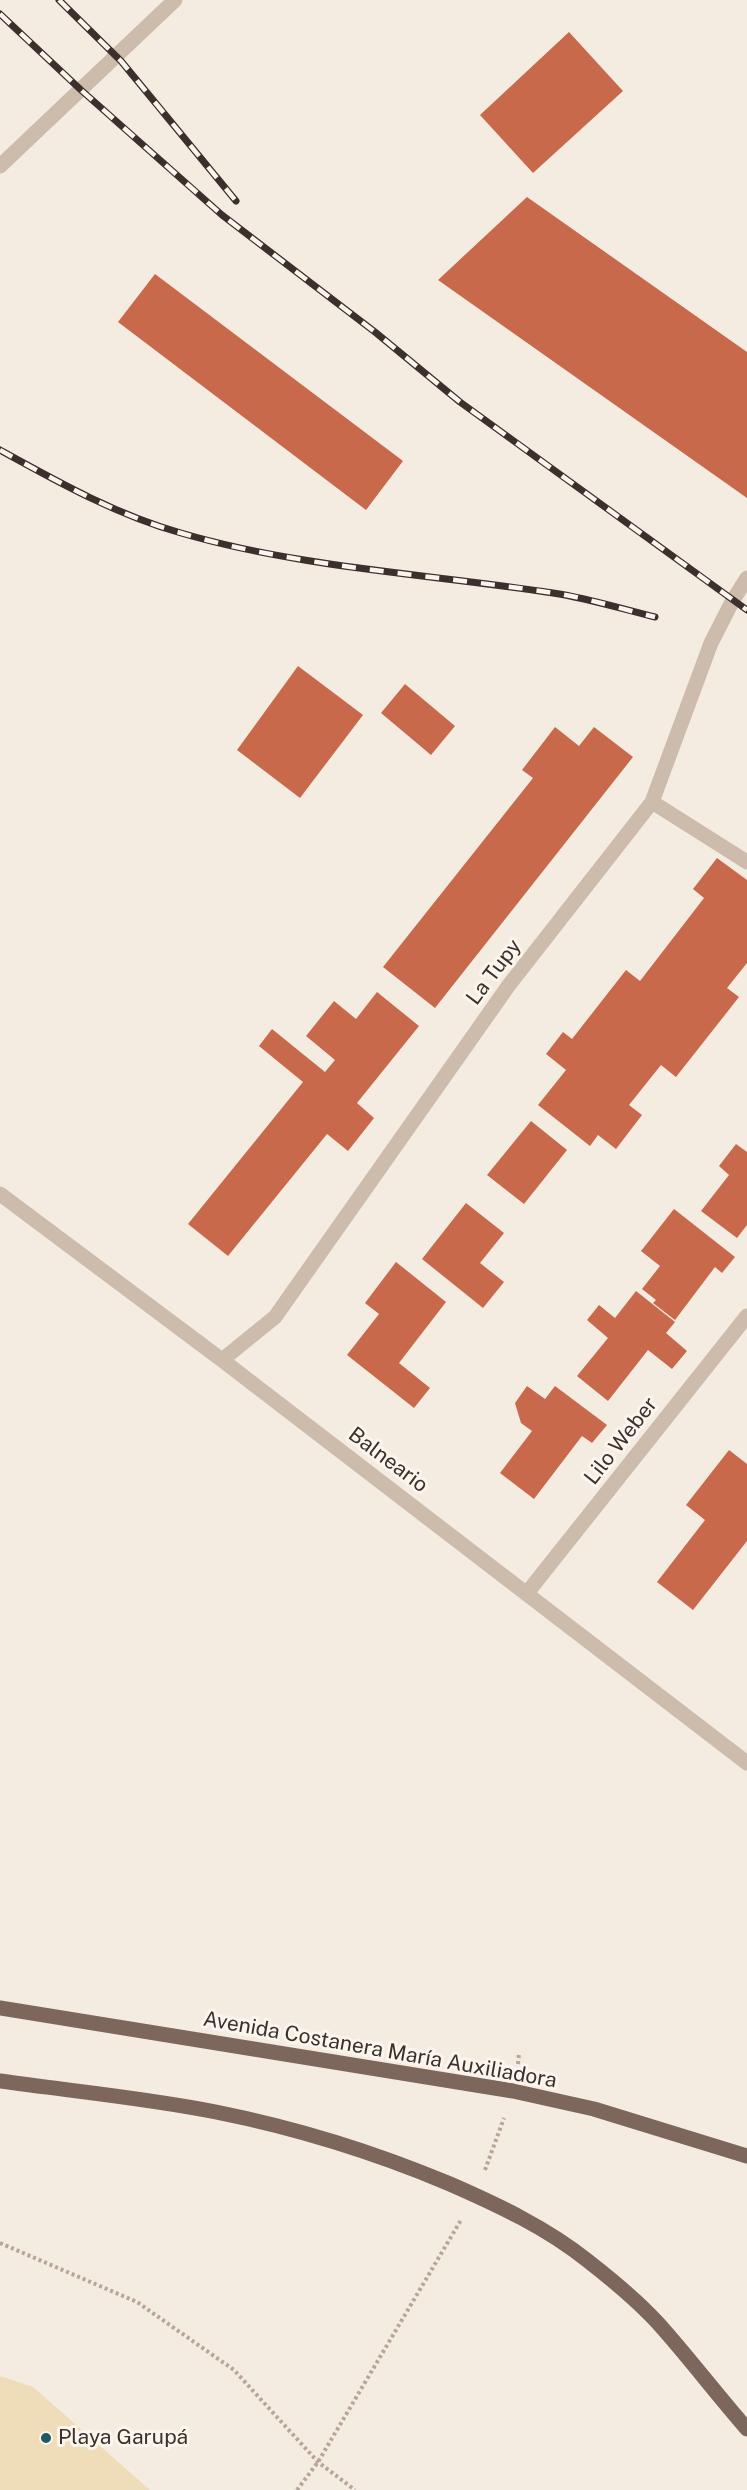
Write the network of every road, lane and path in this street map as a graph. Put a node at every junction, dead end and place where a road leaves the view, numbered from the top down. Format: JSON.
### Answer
{"nodes":[{"id":1,"x":175,"y":0,"type":"edge"},
{"id":2,"x":0,"y":165,"type":"edge"},
{"id":3,"x":747,"y":578,"type":"edge"},
{"id":4,"x":652,"y":802,"type":"junction"},
{"id":5,"x":747,"y":862,"type":"edge"},
{"id":6,"x":0,"y":1194,"type":"edge"},
{"id":7,"x":747,"y":1316,"type":"edge"},
{"id":8,"x":222,"y":1360,"type":"junction"},
{"id":9,"x":527,"y":1593,"type":"junction"},
{"id":10,"x":747,"y":1763,"type":"edge"},
{"id":11,"x":0,"y":2008,"type":"edge"},
{"id":12,"x":519,"y":2053,"type":"dead end"},
{"id":13,"x":0,"y":2081,"type":"edge"},
{"id":14,"x":513,"y":2091,"type":"junction"},
{"id":15,"x":747,"y":2156,"type":"edge"},
{"id":16,"x":476,"y":2195,"type":"junction"},
{"id":17,"x":0,"y":2243,"type":"edge"},
{"id":18,"x":747,"y":2429,"type":"edge"},
{"id":19,"x":318,"y":2462,"type":"junction"},
{"id":20,"x":297,"y":2490,"type":"edge"},
{"id":21,"x":355,"y":2490,"type":"edge"}],
"edges":[{"from":1,"to":2,"type":"street"},
{"from":3,"to":4,"type":"street","name":"La Tupy"},
{"from":4,"to":5,"type":"street"},
{"from":4,"to":8,"type":"street","name":"La Tupy"},
{"from":6,"to":8,"type":"street","name":"Balneario"},
{"from":7,"to":9,"type":"street","name":"Lilo Weber"},
{"from":8,"to":9,"type":"street","name":"Balneario"},
{"from":9,"to":10,"type":"street","name":"Balneario"},
{"from":11,"to":14,"type":"main road","name":"Avenida Costanera María Auxiliadora"},
{"from":12,"to":14,"type":"path"},
{"from":13,"to":16,"type":"main road"},
{"from":14,"to":15,"type":"main road","name":"Avenida Costanera María Auxiliadora"},
{"from":14,"to":16,"type":"path"},
{"from":16,"to":18,"type":"main road"},
{"from":16,"to":19,"type":"path"},
{"from":17,"to":19,"type":"path"},
{"from":19,"to":20,"type":"path"},
{"from":19,"to":21,"type":"path"}]}
